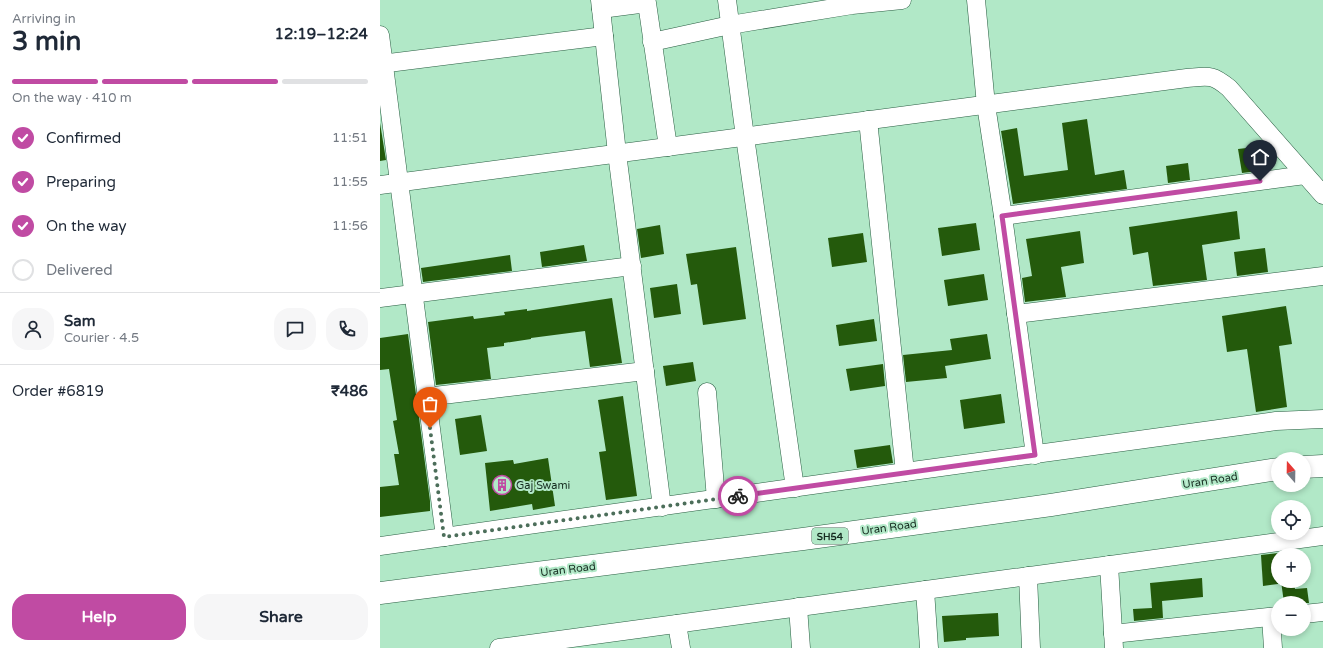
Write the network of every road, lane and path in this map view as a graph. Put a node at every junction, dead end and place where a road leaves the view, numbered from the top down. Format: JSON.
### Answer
{"nodes":[{"id":1,"x":727,"y":0,"type":"edge"},
{"id":2,"x":902,"y":0,"type":"edge"},
{"id":3,"x":976,"y":0,"type":"edge"},
{"id":4,"x":852,"y":3,"type":"edge"},
{"id":5,"x":600,"y":4,"type":"edge"},
{"id":6,"x":730,"y":25,"type":"junction"},
{"id":7,"x":380,"y":35,"type":"edge"},
{"id":8,"x":604,"y":36,"type":"junction"},
{"id":9,"x":652,"y":42,"type":"junction"},
{"id":10,"x":382,"y":64,"type":"edge"},
{"id":11,"x":986,"y":105,"type":"junction"},
{"id":12,"x":868,"y":120,"type":"junction"},
{"id":13,"x":745,"y":137,"type":"junction"},
{"id":14,"x":668,"y":147,"type":"junction"},
{"id":15,"x":617,"y":153,"type":"junction"},
{"id":16,"x":1305,"y":175,"type":"junction"},
{"id":17,"x":399,"y":183,"type":"junction"},
{"id":18,"x":380,"y":185,"type":"edge"},
{"id":19,"x":1323,"y":195,"type":"edge"},
{"id":20,"x":1002,"y":216,"type":"junction"},
{"id":21,"x":632,"y":266,"type":"junction"},
{"id":22,"x":1323,"y":276,"type":"edge"},
{"id":23,"x":413,"y":294,"type":"junction"},
{"id":24,"x":380,"y":298,"type":"edge"},
{"id":25,"x":1016,"y":314,"type":"junction"},
{"id":26,"x":645,"y":371,"type":"junction"},
{"id":27,"x":707,"y":392,"type":"dead end"},
{"id":28,"x":426,"y":397,"type":"junction"},
{"id":29,"x":1323,"y":419,"type":"edge"},
{"id":30,"x":1035,"y":455,"type":"junction"},
{"id":31,"x":1323,"y":466,"type":"edge"},
{"id":32,"x":1311,"y":467,"type":"edge"},
{"id":33,"x":1271,"y":470,"type":"edge"},
{"id":34,"x":905,"y":472,"type":"junction"},
{"id":35,"x":795,"y":488,"type":"junction"},
{"id":36,"x":716,"y":499,"type":"junction"},
{"id":37,"x":662,"y":507,"type":"junction"},
{"id":38,"x":1323,"y":536,"type":"edge"},
{"id":39,"x":444,"y":537,"type":"junction"},
{"id":40,"x":380,"y":546,"type":"edge"},
{"id":41,"x":1109,"y":565,"type":"junction"},
{"id":42,"x":1028,"y":576,"type":"junction"},
{"id":43,"x":925,"y":590,"type":"junction"},
{"id":44,"x":380,"y":593,"type":"edge"},
{"id":45,"x":798,"y":607,"type":"junction"},
{"id":46,"x":1323,"y":612,"type":"edge"},
{"id":47,"x":1311,"y":613,"type":"edge"},
{"id":48,"x":1271,"y":618,"type":"edge"},
{"id":49,"x":677,"y":624,"type":"junction"},
{"id":50,"x":1274,"y":636,"type":"edge"},
{"id":51,"x":1114,"y":641,"type":"edge"},
{"id":52,"x":500,"y":648,"type":"edge"},
{"id":53,"x":681,"y":648,"type":"edge"},
{"id":54,"x":801,"y":648,"type":"edge"},
{"id":55,"x":929,"y":648,"type":"edge"},
{"id":56,"x":1031,"y":648,"type":"edge"},
{"id":57,"x":1273,"y":648,"type":"edge"}],
"edges":[{"from":1,"to":6,"type":"street"},
{"from":2,"to":4,"type":"street"},
{"from":3,"to":11,"type":"street"},
{"from":4,"to":6,"type":"street"},
{"from":5,"to":8,"type":"street"},
{"from":5,"to":9,"type":"street"},
{"from":6,"to":9,"type":"street"},
{"from":6,"to":13,"type":"street"},
{"from":7,"to":10,"type":"street"},
{"from":8,"to":10,"type":"street"},
{"from":8,"to":15,"type":"street"},
{"from":9,"to":14,"type":"street"},
{"from":10,"to":17,"type":"street"},
{"from":11,"to":12,"type":"street"},
{"from":11,"to":16,"type":"street"},
{"from":11,"to":20,"type":"street"},
{"from":12,"to":13,"type":"street"},
{"from":12,"to":34,"type":"street"},
{"from":13,"to":14,"type":"street"},
{"from":13,"to":35,"type":"street"},
{"from":14,"to":15,"type":"street"},
{"from":15,"to":17,"type":"street"},
{"from":15,"to":21,"type":"street"},
{"from":16,"to":19,"type":"street"},
{"from":16,"to":20,"type":"street"},
{"from":17,"to":18,"type":"street"},
{"from":17,"to":23,"type":"street"},
{"from":20,"to":25,"type":"street"},
{"from":21,"to":23,"type":"street"},
{"from":21,"to":26,"type":"street"},
{"from":22,"to":25,"type":"street"},
{"from":23,"to":24,"type":"street"},
{"from":23,"to":28,"type":"street"},
{"from":25,"to":30,"type":"street"},
{"from":26,"to":28,"type":"street"},
{"from":26,"to":37,"type":"street"},
{"from":27,"to":36,"type":"street"},
{"from":28,"to":39,"type":"street"},
{"from":29,"to":30,"type":"street"},
{"from":30,"to":34,"type":"street"},
{"from":31,"to":32,"type":"main road"},
{"from":33,"to":44,"type":"main road","name":"Uran Road","number":"SH54"},
{"from":34,"to":35,"type":"street"},
{"from":35,"to":36,"type":"street"},
{"from":36,"to":37,"type":"street"},
{"from":37,"to":39,"type":"street"},
{"from":38,"to":41,"type":"street"},
{"from":39,"to":40,"type":"street"},
{"from":41,"to":42,"type":"street"},
{"from":41,"to":51,"type":"street"},
{"from":42,"to":43,"type":"street"},
{"from":42,"to":56,"type":"street"},
{"from":43,"to":45,"type":"street"},
{"from":43,"to":55,"type":"street"},
{"from":45,"to":49,"type":"street"},
{"from":45,"to":54,"type":"street"},
{"from":46,"to":47,"type":"street"},
{"from":48,"to":51,"type":"street"},
{"from":49,"to":52,"type":"street"},
{"from":49,"to":53,"type":"street"},
{"from":50,"to":57,"type":"street"}]}
